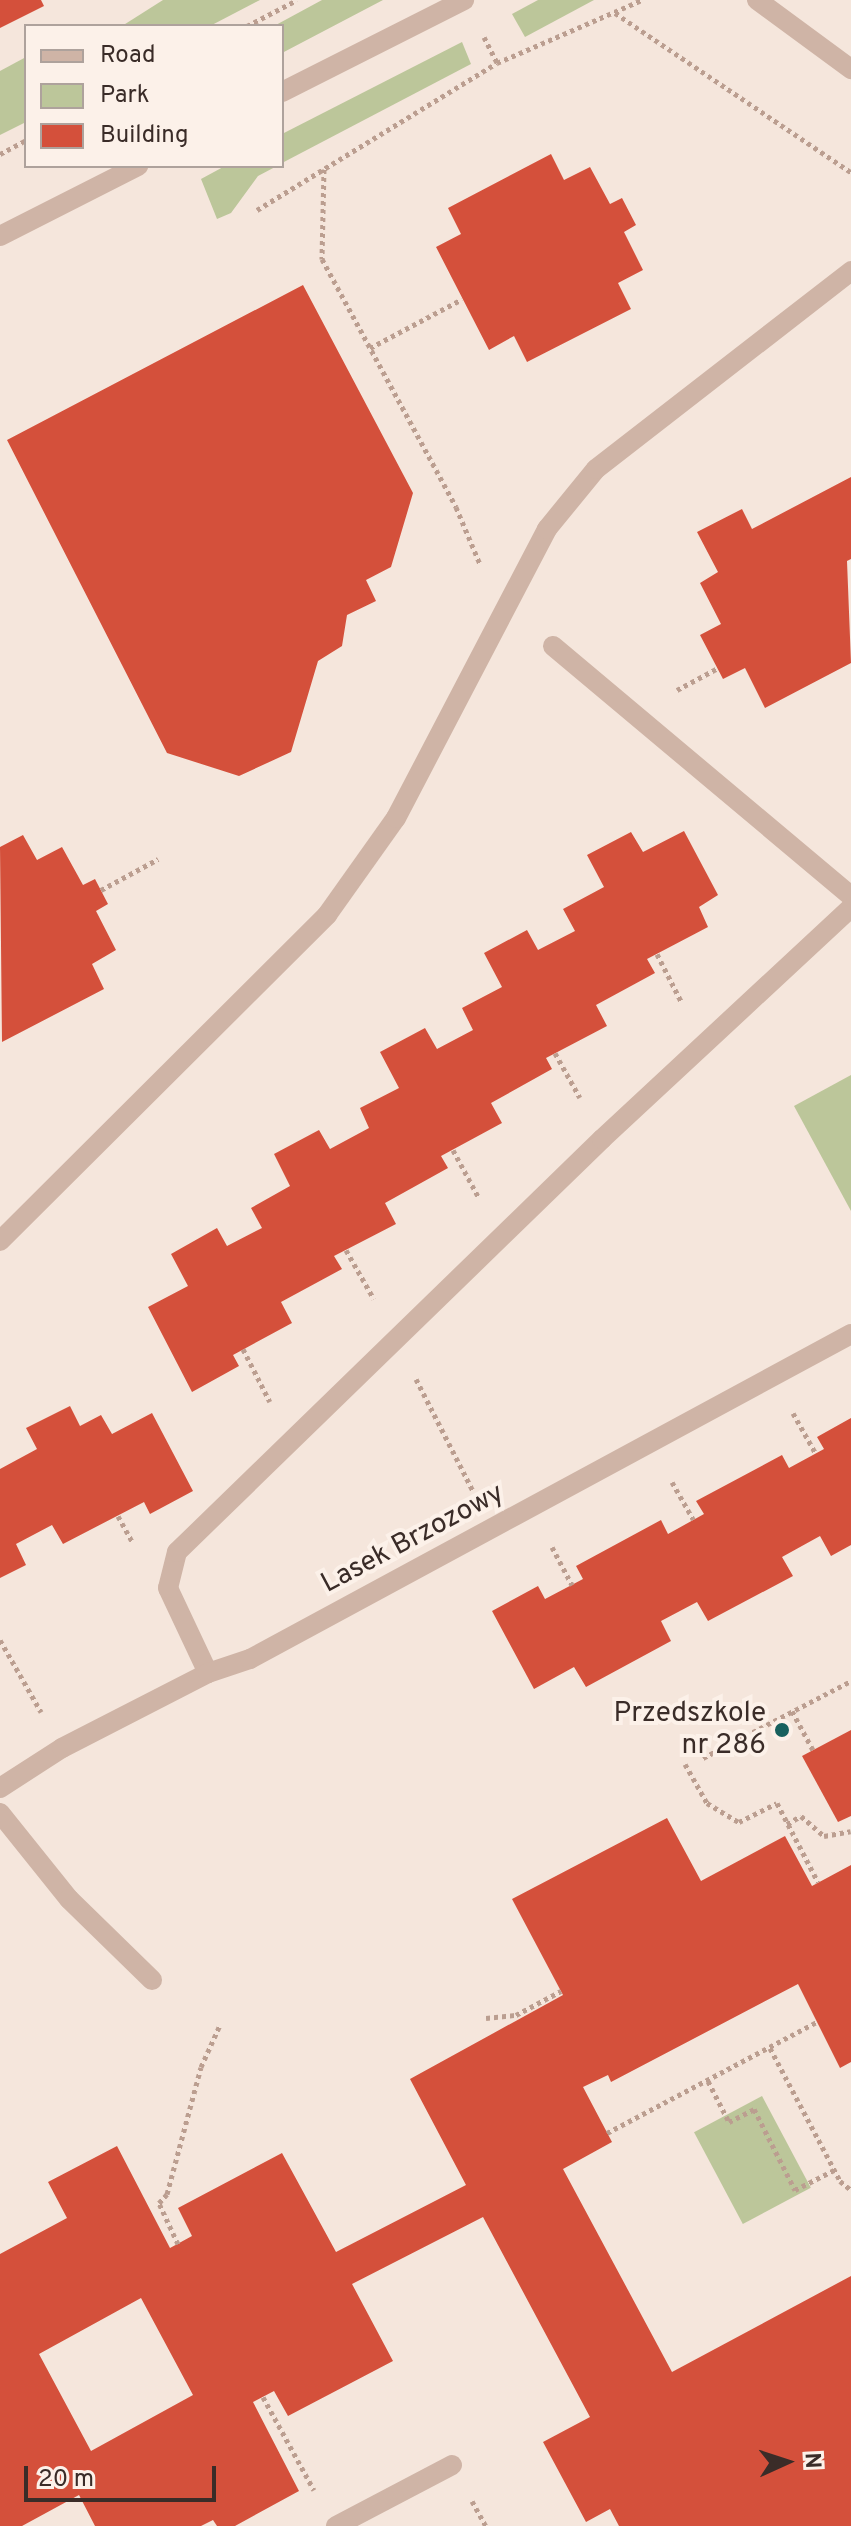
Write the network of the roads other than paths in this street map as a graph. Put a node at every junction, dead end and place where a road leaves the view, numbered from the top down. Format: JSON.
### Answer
{"nodes":[{"id":1,"x":464,"y":0,"type":"edge"},
{"id":2,"x":757,"y":0,"type":"edge"},
{"id":3,"x":851,"y":69,"type":"edge"},
{"id":4,"x":284,"y":91,"type":"edge"},
{"id":5,"x":134,"y":168,"type":"edge"},
{"id":6,"x":0,"y":236,"type":"edge"},
{"id":7,"x":851,"y":271,"type":"edge"},
{"id":8,"x":553,"y":646,"type":"dead end"},
{"id":9,"x":851,"y":896,"type":"edge"},
{"id":10,"x":851,"y":908,"type":"edge"},
{"id":11,"x":0,"y":1241,"type":"edge"},
{"id":12,"x":851,"y":1334,"type":"edge"},
{"id":13,"x":208,"y":1673,"type":"junction"},
{"id":14,"x":0,"y":1788,"type":"edge"},
{"id":15,"x":0,"y":1813,"type":"edge"},
{"id":16,"x":152,"y":1980,"type":"dead end"},
{"id":17,"x":452,"y":2465,"type":"dead end"},
{"id":18,"x":336,"y":2526,"type":"edge"}],
"edges":[{"from":1,"to":4,"type":"street"},
{"from":2,"to":3,"type":"street"},
{"from":5,"to":6,"type":"street"},
{"from":7,"to":11,"type":"street"},
{"from":8,"to":9,"type":"street"},
{"from":10,"to":13,"type":"street"},
{"from":12,"to":13,"type":"street","name":"Lasek Brzozowy"},
{"from":13,"to":14,"type":"street","name":"Lasek Brzozowy"},
{"from":15,"to":16,"type":"street"},
{"from":17,"to":18,"type":"street"}]}
